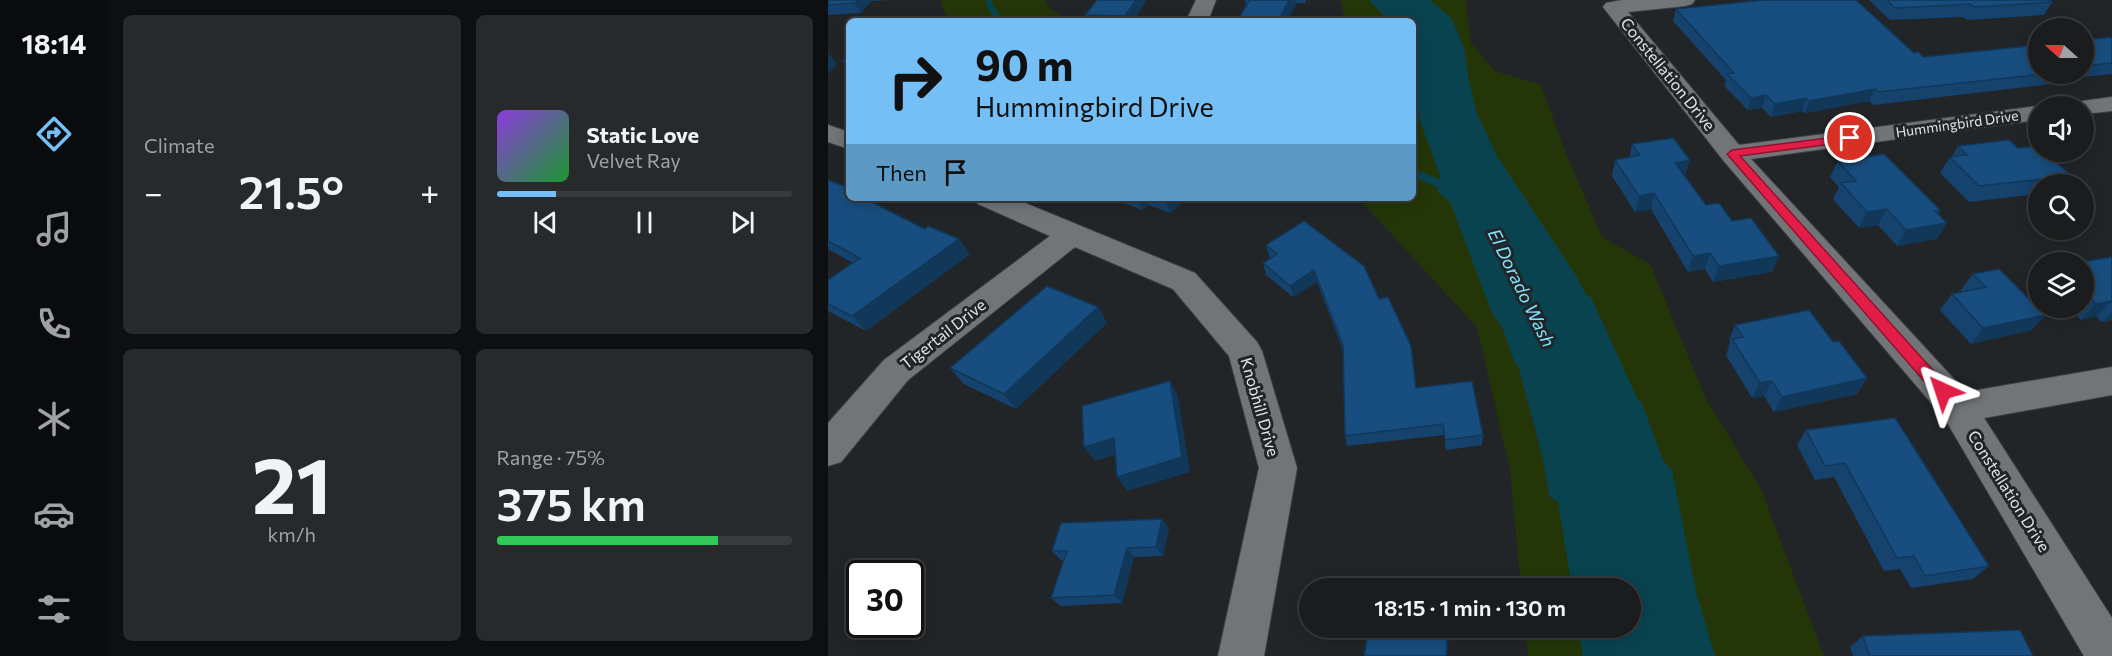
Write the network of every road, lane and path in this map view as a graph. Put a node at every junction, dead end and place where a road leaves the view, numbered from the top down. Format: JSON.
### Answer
{"nodes":[{"id":1,"x":1206,"y":0,"type":"edge"},
{"id":2,"x":1685,"y":0,"type":"edge"},
{"id":3,"x":1198,"y":18,"type":"edge"},
{"id":4,"x":2112,"y":104,"type":"edge"},
{"id":5,"x":2094,"y":106,"type":"edge"},
{"id":6,"x":2028,"y":114,"type":"edge"},
{"id":7,"x":828,"y":133,"type":"edge"},
{"id":8,"x":846,"y":140,"type":"edge"},
{"id":9,"x":1732,"y":154,"type":"junction"},
{"id":10,"x":995,"y":201,"type":"edge"},
{"id":11,"x":1072,"y":234,"type":"junction"},
{"id":12,"x":2112,"y":381,"type":"edge"},
{"id":13,"x":1958,"y":408,"type":"junction"},
{"id":14,"x":828,"y":450,"type":"edge"},
{"id":15,"x":1241,"y":656,"type":"edge"},
{"id":16,"x":2110,"y":656,"type":"edge"}],
"edges":[{"from":1,"to":3,"type":"street"},
{"from":2,"to":9,"type":"street","name":"Constellation Drive"},
{"from":4,"to":5,"type":"street"},
{"from":6,"to":9,"type":"street","name":"Hummingbird Drive"},
{"from":7,"to":8,"type":"street"},
{"from":9,"to":13,"type":"street","name":"Constellation Drive"},
{"from":10,"to":11,"type":"street","name":"Knobhill Drive"},
{"from":11,"to":14,"type":"street","name":"Tigertail Drive"},
{"from":11,"to":15,"type":"street","name":"Knobhill Drive"},
{"from":12,"to":13,"type":"street"},
{"from":13,"to":16,"type":"street","name":"Constellation Drive"}]}
